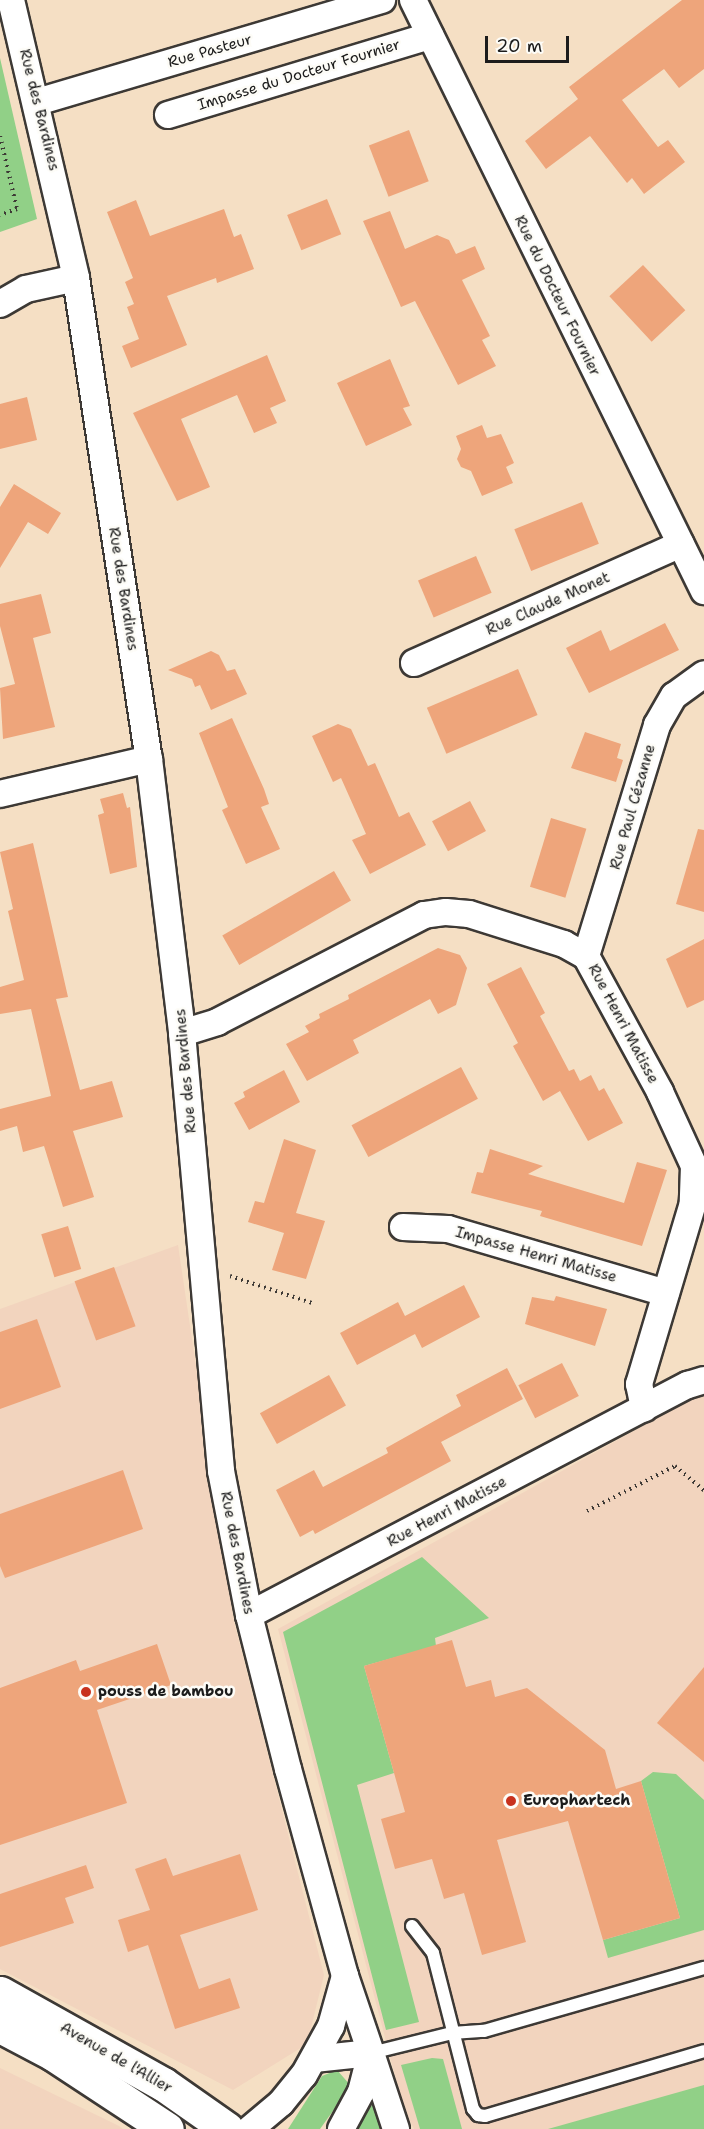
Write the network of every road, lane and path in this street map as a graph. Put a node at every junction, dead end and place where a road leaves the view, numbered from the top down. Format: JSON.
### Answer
{"nodes":[{"id":1,"x":11,"y":0,"type":"edge"},
{"id":2,"x":382,"y":0,"type":"edge"},
{"id":3,"x":413,"y":0,"type":"edge"},
{"id":4,"x":430,"y":36,"type":"junction"},
{"id":5,"x":37,"y":102,"type":"junction"},
{"id":6,"x":168,"y":115,"type":"dead end"},
{"id":7,"x":0,"y":136,"type":"edge"},
{"id":8,"x":6,"y":164,"type":"junction"},
{"id":9,"x":0,"y":166,"type":"edge"},
{"id":10,"x":0,"y":215,"type":"edge"},
{"id":11,"x":75,"y":278,"type":"junction"},
{"id":12,"x":0,"y":304,"type":"edge"},
{"id":13,"x":681,"y":544,"type":"junction"},
{"id":14,"x":704,"y":591,"type":"edge"},
{"id":15,"x":414,"y":663,"type":"dead end"},
{"id":16,"x":704,"y":674,"type":"edge"},
{"id":17,"x":149,"y":759,"type":"junction"},
{"id":18,"x":0,"y":795,"type":"edge"},
{"id":19,"x":586,"y":956,"type":"junction"},
{"id":20,"x":182,"y":1034,"type":"junction"},
{"id":21,"x":699,"y":1184,"type":"edge"},
{"id":22,"x":404,"y":1227,"type":"dead end"},
{"id":23,"x":205,"y":1278,"type":"junction"},
{"id":24,"x":666,"y":1293,"type":"junction"},
{"id":25,"x":312,"y":1303,"type":"dead end"},
{"id":26,"x":704,"y":1380,"type":"edge"},
{"id":27,"x":644,"y":1408,"type":"junction"},
{"id":28,"x":704,"y":1490,"type":"edge"},
{"id":29,"x":587,"y":1511,"type":"dead end"},
{"id":30,"x":249,"y":1615,"type":"junction"},
{"id":31,"x":412,"y":1926,"type":"dead end"},
{"id":32,"x":704,"y":1968,"type":"edge"},
{"id":33,"x":345,"y":1976,"type":"junction"},
{"id":34,"x":0,"y":1993,"type":"edge"},
{"id":35,"x":0,"y":2026,"type":"edge"},
{"id":36,"x":452,"y":2033,"type":"junction"},
{"id":37,"x":704,"y":2050,"type":"edge"},
{"id":38,"x":371,"y":2053,"type":"junction"},
{"id":39,"x":314,"y":2059,"type":"junction"},
{"id":40,"x":167,"y":2129,"type":"edge"},
{"id":41,"x":227,"y":2129,"type":"edge"},
{"id":42,"x":250,"y":2129,"type":"edge"},
{"id":43,"x":341,"y":2129,"type":"edge"},
{"id":44,"x":396,"y":2129,"type":"edge"}],
"edges":[{"from":1,"to":5,"type":"street","name":"Rue des Bardines"},
{"from":2,"to":5,"type":"street","name":"Rue Pasteur"},
{"from":3,"to":4,"type":"street","name":"Rue du Docteur Fournier"},
{"from":4,"to":6,"type":"street","name":"Impasse du Docteur Fournier"},
{"from":4,"to":13,"type":"street","name":"Rue du Docteur Fournier"},
{"from":5,"to":11,"type":"street","name":"Rue des Bardines"},
{"from":7,"to":8,"type":"path"},
{"from":8,"to":9,"type":"path"},
{"from":8,"to":10,"type":"path"},
{"from":11,"to":12,"type":"street"},
{"from":11,"to":17,"type":"street","name":"Rue des Bardines"},
{"from":13,"to":14,"type":"street","name":"Rue du Docteur Fournier"},
{"from":13,"to":15,"type":"street","name":"Rue Claude Monet"},
{"from":16,"to":19,"type":"street","name":"Rue Paul Cézanne"},
{"from":17,"to":18,"type":"street"},
{"from":17,"to":20,"type":"street","name":"Rue des Bardines"},
{"from":19,"to":20,"type":"street","name":"Rue Henri Matisse"},
{"from":19,"to":21,"type":"street","name":"Rue Henri Matisse"},
{"from":20,"to":23,"type":"street","name":"Rue des Bardines"},
{"from":21,"to":24,"type":"street","name":"Rue Henri Matisse"},
{"from":22,"to":24,"type":"street","name":"Impasse Henri Matisse"},
{"from":23,"to":25,"type":"path"},
{"from":23,"to":30,"type":"street","name":"Rue des Bardines"},
{"from":24,"to":27,"type":"street","name":"Rue Henri Matisse"},
{"from":26,"to":27,"type":"street","name":"Rue Henri Matisse"},
{"from":27,"to":30,"type":"street","name":"Rue Henri Matisse"},
{"from":28,"to":29,"type":"path"},
{"from":30,"to":33,"type":"street","name":"Rue des Bardines"},
{"from":31,"to":36,"type":"lane"},
{"from":32,"to":36,"type":"lane"},
{"from":33,"to":38,"type":"street","name":"Rue des Bardines"},
{"from":33,"to":39,"type":"street"},
{"from":34,"to":41,"type":"main road","name":"Avenue de l'Allier"},
{"from":35,"to":40,"type":"main road","name":"Avenue de l'Allier"},
{"from":36,"to":37,"type":"lane"},
{"from":36,"to":38,"type":"lane"},
{"from":38,"to":39,"type":"street"},
{"from":38,"to":43,"type":"street"},
{"from":38,"to":44,"type":"street","name":"Rue des Bardines"},
{"from":39,"to":42,"type":"street"}]}
